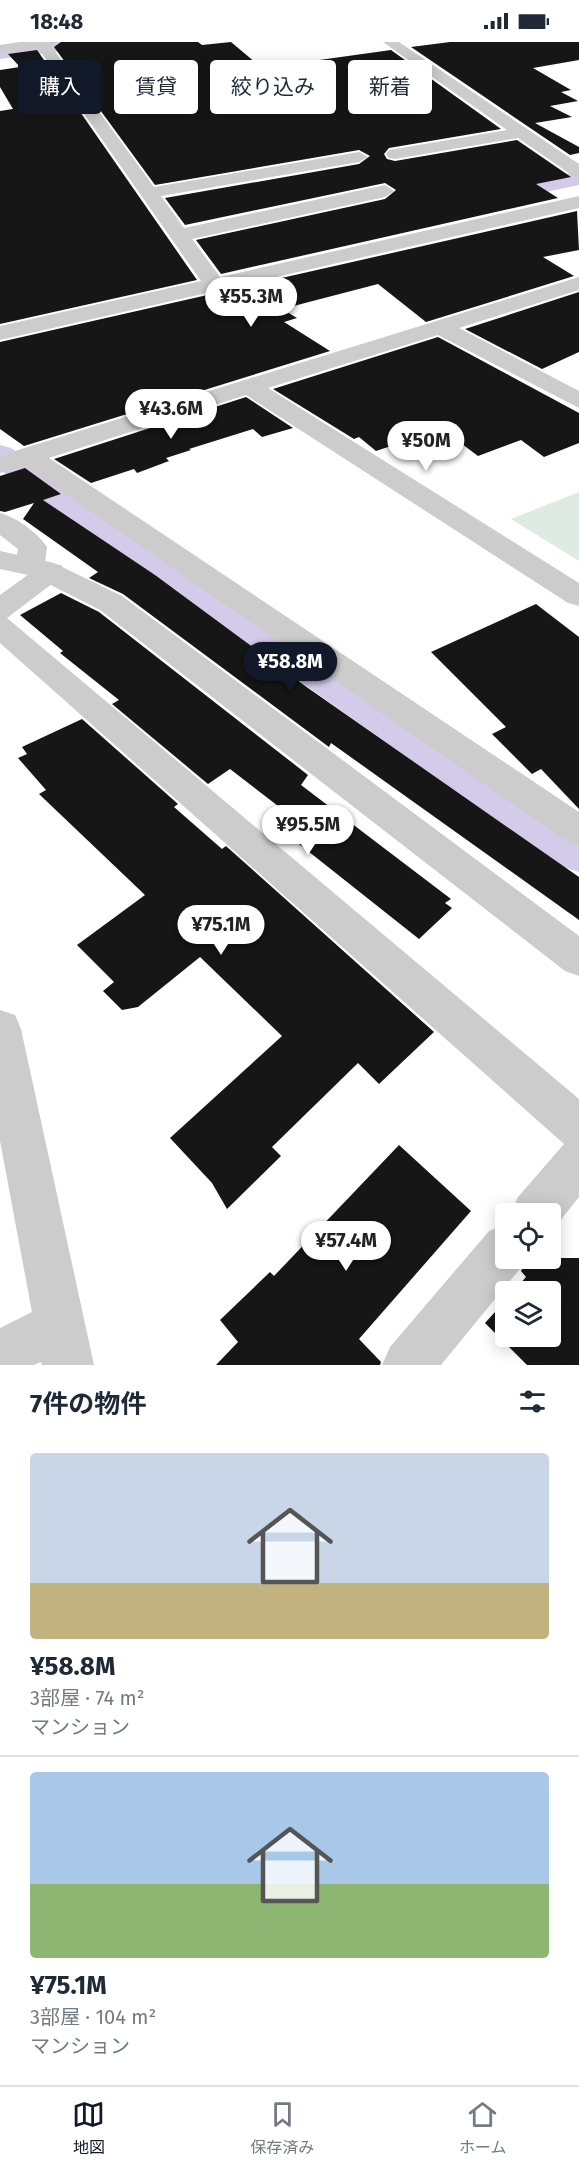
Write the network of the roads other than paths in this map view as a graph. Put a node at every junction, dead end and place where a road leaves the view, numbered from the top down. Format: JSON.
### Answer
{"nodes":[{"id":1,"x":390,"y":42,"type":"edge"},
{"id":2,"x":45,"y":44,"type":"edge"},
{"id":3,"x":0,"y":49,"type":"edge"},
{"id":4,"x":522,"y":132,"type":"junction"},
{"id":5,"x":395,"y":154,"type":"dead end"},
{"id":6,"x":359,"y":157,"type":"dead end"},
{"id":7,"x":579,"y":172,"type":"edge"},
{"id":8,"x":385,"y":191,"type":"dead end"},
{"id":9,"x":148,"y":193,"type":"junction"},
{"id":10,"x":579,"y":202,"type":"edge"},
{"id":11,"x":180,"y":235,"type":"junction"},
{"id":12,"x":579,"y":282,"type":"edge"},
{"id":13,"x":214,"y":284,"type":"junction"},
{"id":14,"x":440,"y":327,"type":"junction"},
{"id":15,"x":0,"y":333,"type":"edge"},
{"id":16,"x":248,"y":386,"type":"junction"},
{"id":17,"x":579,"y":401,"type":"edge"},
{"id":18,"x":14,"y":460,"type":"edge"},
{"id":19,"x":0,"y":521,"type":"edge"},
{"id":20,"x":27,"y":565,"type":"edge"},
{"id":21,"x":579,"y":596,"type":"edge"},
{"id":22,"x":0,"y":610,"type":"edge"},
{"id":23,"x":0,"y":626,"type":"edge"},
{"id":24,"x":579,"y":831,"type":"edge"},
{"id":25,"x":579,"y":959,"type":"edge"},
{"id":26,"x":0,"y":1029,"type":"edge"},
{"id":27,"x":579,"y":1128,"type":"edge"},
{"id":28,"x":579,"y":1160,"type":"edge"},
{"id":29,"x":544,"y":1203,"type":"edge"},
{"id":30,"x":495,"y":1261,"type":"edge"},
{"id":31,"x":64,"y":1345,"type":"edge"},
{"id":32,"x":0,"y":1354,"type":"edge"},
{"id":33,"x":408,"y":1365,"type":"edge"}],
"edges":[{"from":1,"to":4,"type":"street"},
{"from":2,"to":3,"type":"street"},
{"from":2,"to":9,"type":"street"},
{"from":4,"to":5,"type":"street"},
{"from":4,"to":7,"type":"street"},
{"from":6,"to":9,"type":"street"},
{"from":8,"to":11,"type":"street"},
{"from":9,"to":11,"type":"street"},
{"from":10,"to":13,"type":"street"},
{"from":11,"to":13,"type":"street"},
{"from":12,"to":14,"type":"street"},
{"from":13,"to":15,"type":"street"},
{"from":14,"to":16,"type":"street"},
{"from":14,"to":17,"type":"street"},
{"from":16,"to":18,"type":"street"},
{"from":16,"to":21,"type":"street"},
{"from":18,"to":24,"type":"street"},
{"from":19,"to":20,"type":"street"},
{"from":20,"to":22,"type":"street"},
{"from":20,"to":25,"type":"street"},
{"from":23,"to":27,"type":"street"},
{"from":26,"to":31,"type":"street"},
{"from":28,"to":29,"type":"street"},
{"from":30,"to":33,"type":"street"},
{"from":31,"to":32,"type":"street"}]}
